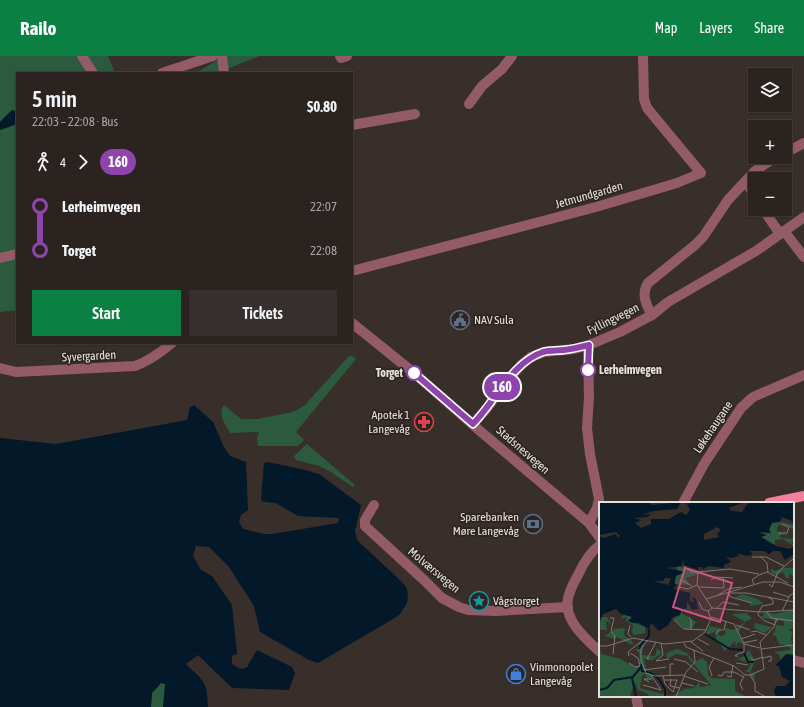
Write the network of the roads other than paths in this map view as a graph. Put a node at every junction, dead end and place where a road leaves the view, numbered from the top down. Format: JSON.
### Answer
{"nodes":[{"id":1,"x":82,"y":56,"type":"edge"},
{"id":2,"x":213,"y":56,"type":"edge"},
{"id":3,"x":222,"y":56,"type":"edge"},
{"id":4,"x":340,"y":56,"type":"edge"},
{"id":5,"x":347,"y":56,"type":"edge"},
{"id":6,"x":512,"y":56,"type":"edge"},
{"id":7,"x":643,"y":56,"type":"edge"},
{"id":8,"x":92,"y":72,"type":"edge"},
{"id":9,"x":165,"y":72,"type":"edge"},
{"id":10,"x":224,"y":72,"type":"edge"},
{"id":11,"x":469,"y":104,"type":"dead end"},
{"id":12,"x":415,"y":114,"type":"dead end"},
{"id":13,"x":353,"y":125,"type":"edge"},
{"id":14,"x":804,"y":143,"type":"edge"},
{"id":15,"x":792,"y":149,"type":"edge"},
{"id":16,"x":765,"y":164,"type":"edge"},
{"id":17,"x":746,"y":182,"type":"junction"},
{"id":18,"x":748,"y":185,"type":"edge"},
{"id":19,"x":769,"y":216,"type":"edge"},
{"id":20,"x":804,"y":217,"type":"edge"},
{"id":21,"x":782,"y":233,"type":"junction"},
{"id":22,"x":16,"y":254,"type":"edge"},
{"id":23,"x":804,"y":257,"type":"edge"},
{"id":24,"x":0,"y":258,"type":"edge"},
{"id":25,"x":353,"y":271,"type":"edge"},
{"id":26,"x":652,"y":315,"type":"junction"},
{"id":27,"x":353,"y":324,"type":"edge"},
{"id":28,"x":171,"y":344,"type":"edge"},
{"id":29,"x":589,"y":345,"type":"junction"},
{"id":30,"x":0,"y":368,"type":"edge"},
{"id":31,"x":804,"y":375,"type":"edge"},
{"id":32,"x":473,"y":424,"type":"junction"},
{"id":33,"x":804,"y":496,"type":"edge"},
{"id":34,"x":684,"y":502,"type":"edge"},
{"id":35,"x":774,"y":502,"type":"edge"},
{"id":36,"x":374,"y":505,"type":"dead end"},
{"id":37,"x":589,"y":523,"type":"junction"},
{"id":38,"x":599,"y":537,"type":"edge"},
{"id":39,"x":599,"y":546,"type":"edge"},
{"id":40,"x":568,"y":607,"type":"junction"},
{"id":41,"x":599,"y":651,"type":"edge"},
{"id":42,"x":794,"y":660,"type":"edge"},
{"id":43,"x":804,"y":663,"type":"edge"},
{"id":44,"x":636,"y":697,"type":"edge"},
{"id":45,"x":638,"y":707,"type":"edge"}],
"edges":[{"from":1,"to":8,"type":"street"},
{"from":2,"to":9,"type":"street"},
{"from":3,"to":10,"type":"street"},
{"from":4,"to":5,"type":"street"},
{"from":6,"to":11,"type":"street"},
{"from":7,"to":25,"type":"street","name":"Jetmundgarden"},
{"from":12,"to":13,"type":"street"},
{"from":14,"to":15,"type":"street"},
{"from":16,"to":17,"type":"street","name":"Fyllingvegen"},
{"from":17,"to":18,"type":"street"},
{"from":17,"to":26,"type":"street","name":"Fyllingvegen"},
{"from":19,"to":21,"type":"street"},
{"from":20,"to":21,"type":"street","name":"Fyllingvegen"},
{"from":21,"to":23,"type":"street"},
{"from":21,"to":26,"type":"street","name":"Fyllingvegen"},
{"from":22,"to":24,"type":"street"},
{"from":26,"to":29,"type":"street","name":"Fyllingvegen"},
{"from":27,"to":32,"type":"street","name":"Stadsnesvegen"},
{"from":28,"to":30,"type":"street","name":"Syvergarden"},
{"from":29,"to":32,"type":"street","name":"Fyllingvegen"},
{"from":29,"to":37,"type":"street"},
{"from":31,"to":34,"type":"street","name":"Løkehaugane"},
{"from":32,"to":37,"type":"street","name":"Stadsnesvegen"},
{"from":33,"to":35,"type":"main road"},
{"from":36,"to":40,"type":"street","name":"Molværsvegen"},
{"from":37,"to":38,"type":"street","name":"Stadsnesvegen"},
{"from":39,"to":40,"type":"street"},
{"from":40,"to":41,"type":"street"},
{"from":42,"to":43,"type":"street"},
{"from":44,"to":45,"type":"street"}]}
